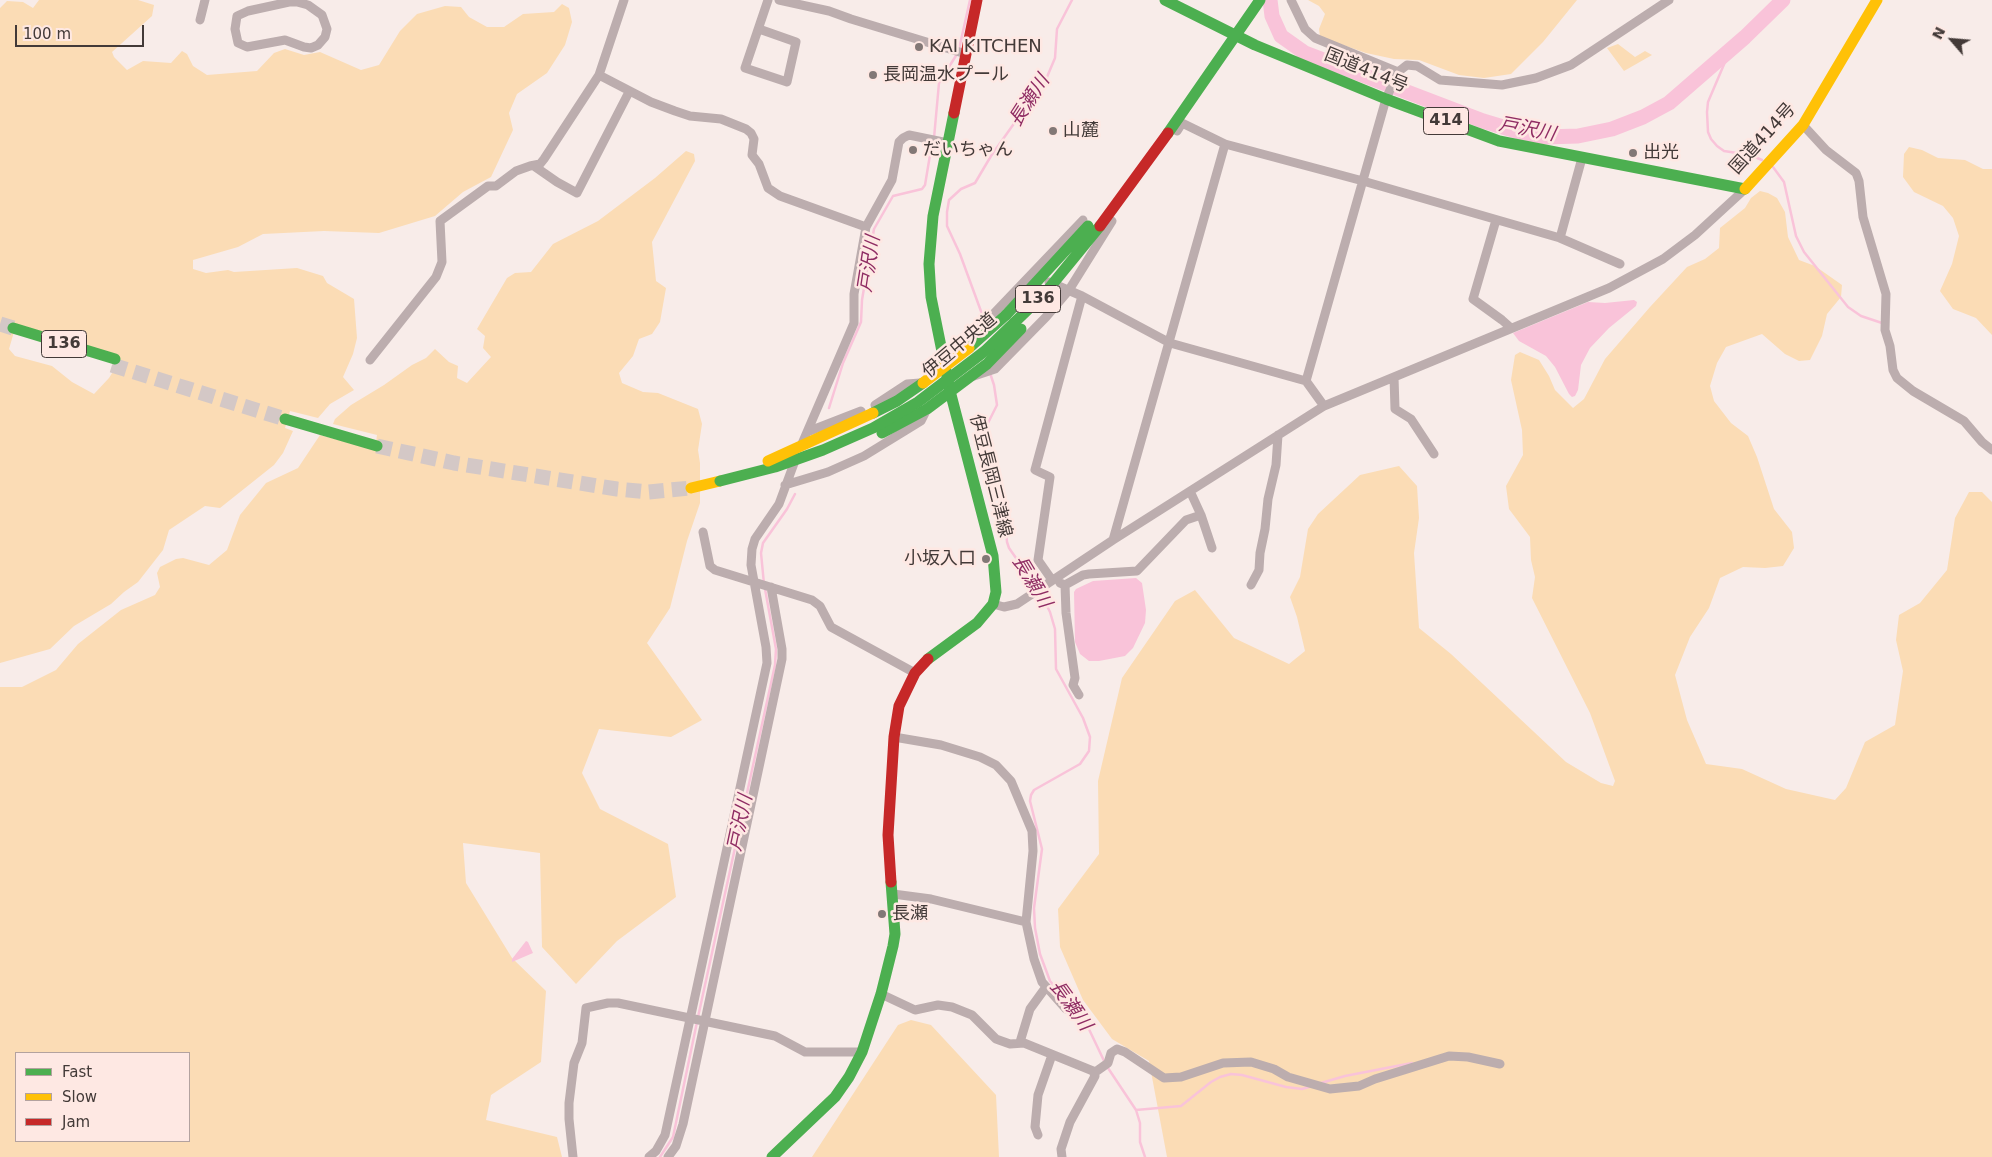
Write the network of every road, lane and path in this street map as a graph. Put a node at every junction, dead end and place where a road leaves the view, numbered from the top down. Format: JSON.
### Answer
{"nodes":[{"id":1,"x":205,"y":0,"type":"edge"},
{"id":2,"x":624,"y":0,"type":"edge"},
{"id":3,"x":768,"y":0,"type":"edge"},
{"id":4,"x":779,"y":0,"type":"edge"},
{"id":5,"x":977,"y":0,"type":"edge"},
{"id":6,"x":1166,"y":0,"type":"edge"},
{"id":7,"x":1252,"y":0,"type":"edge"},
{"id":8,"x":1260,"y":0,"type":"edge"},
{"id":9,"x":1291,"y":0,"type":"edge"},
{"id":10,"x":1669,"y":0,"type":"edge"},
{"id":11,"x":1877,"y":0,"type":"edge"},
{"id":12,"x":289,"y":1,"type":"edge"},
{"id":13,"x":1185,"y":4,"type":"edge"},
{"id":14,"x":200,"y":20,"type":"dead end"},
{"id":15,"x":759,"y":29,"type":"junction"},
{"id":16,"x":966,"y":54,"type":"junction"},
{"id":17,"x":599,"y":75,"type":"junction"},
{"id":18,"x":1396,"y":75,"type":"junction"},
{"id":19,"x":629,"y":92,"type":"junction"},
{"id":20,"x":1388,"y":96,"type":"junction"},
{"id":21,"x":1803,"y":125,"type":"junction"},
{"id":22,"x":948,"y":142,"type":"junction"},
{"id":23,"x":1225,"y":144,"type":"junction"},
{"id":24,"x":1582,"y":158,"type":"junction"},
{"id":25,"x":534,"y":166,"type":"junction"},
{"id":26,"x":1363,"y":181,"type":"junction"},
{"id":27,"x":1744,"y":190,"type":"junction"},
{"id":28,"x":1104,"y":212,"type":"junction"},
{"id":29,"x":1083,"y":220,"type":"dead end"},
{"id":30,"x":1496,"y":220,"type":"junction"},
{"id":31,"x":866,"y":227,"type":"junction"},
{"id":32,"x":1099,"y":227,"type":"junction"},
{"id":33,"x":1560,"y":238,"type":"junction"},
{"id":34,"x":1620,"y":264,"type":"dead end"},
{"id":35,"x":1033,"y":274,"type":"junction"},
{"id":36,"x":1069,"y":290,"type":"junction"},
{"id":37,"x":1082,"y":296,"type":"junction"},
{"id":38,"x":1510,"y":328,"type":"junction"},
{"id":39,"x":12,"y":331,"type":"tunnel mouth"},
{"id":40,"x":1170,"y":343,"type":"junction"},
{"id":41,"x":969,"y":348,"type":"junction"},
{"id":42,"x":370,"y":360,"type":"dead end"},
{"id":43,"x":114,"y":362,"type":"tunnel mouth"},
{"id":44,"x":947,"y":366,"type":"junction"},
{"id":45,"x":972,"y":376,"type":"junction"},
{"id":46,"x":1394,"y":377,"type":"junction"},
{"id":47,"x":1306,"y":381,"type":"junction"},
{"id":48,"x":923,"y":383,"type":"junction"},
{"id":49,"x":950,"y":391,"type":"junction"},
{"id":50,"x":1324,"y":406,"type":"junction"},
{"id":51,"x":927,"y":408,"type":"junction"},
{"id":52,"x":286,"y":417,"type":"tunnel mouth"},
{"id":53,"x":807,"y":432,"type":"junction"},
{"id":54,"x":1278,"y":435,"type":"junction"},
{"id":55,"x":378,"y":444,"type":"tunnel mouth"},
{"id":56,"x":1992,"y":450,"type":"edge"},
{"id":57,"x":1434,"y":454,"type":"dead end"},
{"id":58,"x":751,"y":469,"type":"junction"},
{"id":59,"x":720,"y":479,"type":"junction"},
{"id":60,"x":732,"y":479,"type":"junction"},
{"id":61,"x":785,"y":485,"type":"junction"},
{"id":62,"x":691,"y":486,"type":"tunnel mouth"},
{"id":63,"x":1190,"y":490,"type":"junction"},
{"id":64,"x":1201,"y":515,"type":"junction"},
{"id":65,"x":703,"y":532,"type":"dead end"},
{"id":66,"x":1113,"y":540,"type":"junction"},
{"id":67,"x":1212,"y":548,"type":"dead end"},
{"id":68,"x":1053,"y":579,"type":"junction"},
{"id":69,"x":756,"y":582,"type":"junction"},
{"id":70,"x":1251,"y":585,"type":"dead end"},
{"id":71,"x":1065,"y":586,"type":"junction"},
{"id":72,"x":770,"y":587,"type":"junction"},
{"id":73,"x":993,"y":604,"type":"junction"},
{"id":74,"x":914,"y":673,"type":"junction"},
{"id":75,"x":1079,"y":695,"type":"dead end"},
{"id":76,"x":894,"y":737,"type":"junction"},
{"id":77,"x":893,"y":894,"type":"junction"},
{"id":78,"x":1026,"y":922,"type":"junction"},
{"id":79,"x":1046,"y":987,"type":"junction"},
{"id":80,"x":880,"y":994,"type":"junction"},
{"id":81,"x":1066,"y":1009,"type":"dead end"},
{"id":82,"x":698,"y":1020,"type":"junction"},
{"id":83,"x":1020,"y":1042,"type":"junction"},
{"id":84,"x":862,"y":1052,"type":"junction"},
{"id":85,"x":1052,"y":1055,"type":"junction"},
{"id":86,"x":1500,"y":1064,"type":"dead end"},
{"id":87,"x":1094,"y":1073,"type":"junction"},
{"id":88,"x":1038,"y":1135,"type":"dead end"},
{"id":89,"x":573,"y":1157,"type":"edge"},
{"id":90,"x":649,"y":1157,"type":"edge"},
{"id":91,"x":668,"y":1157,"type":"edge"},
{"id":92,"x":772,"y":1157,"type":"edge"},
{"id":93,"x":1062,"y":1157,"type":"edge"}],
"edges":[{"from":1,"to":14,"type":"street"},
{"from":2,"to":17,"type":"street"},
{"from":3,"to":15,"type":"street"},
{"from":4,"to":16,"type":"street"},
{"from":5,"to":16,"type":"main road","name":"伊豆長岡三津線"},
{"from":6,"to":13,"type":"main road","name":"国道414号","number":"414"},
{"from":7,"to":28,"type":"main road","name":"伊豆中央道","number":"136"},
{"from":8,"to":32,"type":"main road","name":"伊豆中央道","number":"136","bridge":true},
{"from":9,"to":18,"type":"street"},
{"from":10,"to":18,"type":"street"},
{"from":11,"to":21,"type":"main road","name":"国道414号"},
{"from":12,"to":12,"type":"street"},
{"from":13,"to":20,"type":"main road","name":"国道414号","number":"414"},
{"from":15,"to":15,"type":"street"},
{"from":16,"to":22,"type":"main road","name":"伊豆長岡三津線"},
{"from":17,"to":19,"type":"street"},
{"from":17,"to":25,"type":"street"},
{"from":18,"to":20,"type":"street"},
{"from":19,"to":25,"type":"street"},
{"from":19,"to":31,"type":"street"},
{"from":20,"to":24,"type":"main road","name":"国道414号","number":"414"},
{"from":20,"to":26,"type":"street"},
{"from":21,"to":27,"type":"main road","name":"国道414号"},
{"from":21,"to":56,"type":"street"},
{"from":22,"to":31,"type":"street"},
{"from":22,"to":44,"type":"main road","name":"伊豆長岡三津線"},
{"from":23,"to":26,"type":"street"},
{"from":23,"to":36,"type":"street"},
{"from":23,"to":40,"type":"street"},
{"from":24,"to":27,"type":"main road","name":"国道414号","number":"414"},
{"from":24,"to":33,"type":"street"},
{"from":25,"to":42,"type":"street"},
{"from":26,"to":30,"type":"street"},
{"from":26,"to":47,"type":"street"},
{"from":27,"to":38,"type":"street"},
{"from":28,"to":41,"type":"main road","bridge":true},
{"from":28,"to":58,"type":"main road","name":"伊豆中央道","number":"136"},
{"from":29,"to":35,"type":"street"},
{"from":30,"to":33,"type":"street"},
{"from":30,"to":38,"type":"street"},
{"from":31,"to":53,"type":"street"},
{"from":32,"to":45,"type":"main road","bridge":true},
{"from":32,"to":60,"type":"main road","name":"伊豆中央道","number":"136","bridge":true},
{"from":33,"to":34,"type":"street"},
{"from":35,"to":36,"type":"street"},
{"from":35,"to":41,"type":"street"},
{"from":36,"to":37,"type":"street"},
{"from":36,"to":45,"type":"street"},
{"from":37,"to":40,"type":"street"},
{"from":37,"to":68,"type":"street"},
{"from":38,"to":46,"type":"street"},
{"from":39,"to":43,"type":"main road","number":"136"},
{"from":40,"to":47,"type":"street"},
{"from":40,"to":66,"type":"street"},
{"from":41,"to":44,"type":"main road"},
{"from":44,"to":48,"type":"main road"},
{"from":44,"to":49,"type":"main road","name":"伊豆長岡三津線"},
{"from":45,"to":49,"type":"main road"},
{"from":46,"to":50,"type":"street"},
{"from":46,"to":57,"type":"street"},
{"from":47,"to":50,"type":"street"},
{"from":48,"to":53,"type":"street"},
{"from":48,"to":58,"type":"main road","bridge":true},
{"from":49,"to":51,"type":"main road"},
{"from":49,"to":73,"type":"main road","name":"伊豆長岡三津線"},
{"from":50,"to":54,"type":"street"},
{"from":51,"to":60,"type":"main road"},
{"from":51,"to":61,"type":"street"},
{"from":52,"to":55,"type":"main road"},
{"from":53,"to":61,"type":"street"},
{"from":54,"to":63,"type":"street"},
{"from":54,"to":70,"type":"street"},
{"from":58,"to":59,"type":"main road","name":"伊豆中央道","number":"136"},
{"from":59,"to":60,"type":"main road","name":"伊豆中央道","number":"136","bridge":true},
{"from":59,"to":62,"type":"main road","name":"伊豆中央道","number":"136"},
{"from":61,"to":69,"type":"street"},
{"from":63,"to":64,"type":"street"},
{"from":63,"to":66,"type":"street"},
{"from":64,"to":67,"type":"street"},
{"from":64,"to":71,"type":"street"},
{"from":65,"to":69,"type":"street"},
{"from":66,"to":68,"type":"street"},
{"from":68,"to":71,"type":"street"},
{"from":68,"to":73,"type":"street"},
{"from":69,"to":72,"type":"street"},
{"from":69,"to":82,"type":"street"},
{"from":71,"to":75,"type":"street"},
{"from":72,"to":74,"type":"street"},
{"from":72,"to":82,"type":"street"},
{"from":73,"to":74,"type":"main road"},
{"from":74,"to":76,"type":"main road"},
{"from":76,"to":77,"type":"main road"},
{"from":76,"to":78,"type":"street"},
{"from":77,"to":78,"type":"street"},
{"from":77,"to":80,"type":"main road"},
{"from":78,"to":79,"type":"street"},
{"from":79,"to":81,"type":"street"},
{"from":79,"to":83,"type":"street"},
{"from":80,"to":83,"type":"street"},
{"from":80,"to":84,"type":"main road"},
{"from":82,"to":84,"type":"street"},
{"from":82,"to":89,"type":"street"},
{"from":82,"to":90,"type":"street"},
{"from":82,"to":91,"type":"street"},
{"from":83,"to":85,"type":"street"},
{"from":84,"to":92,"type":"main road"},
{"from":85,"to":87,"type":"street"},
{"from":85,"to":88,"type":"street"},
{"from":86,"to":87,"type":"street"},
{"from":87,"to":93,"type":"street"}]}
